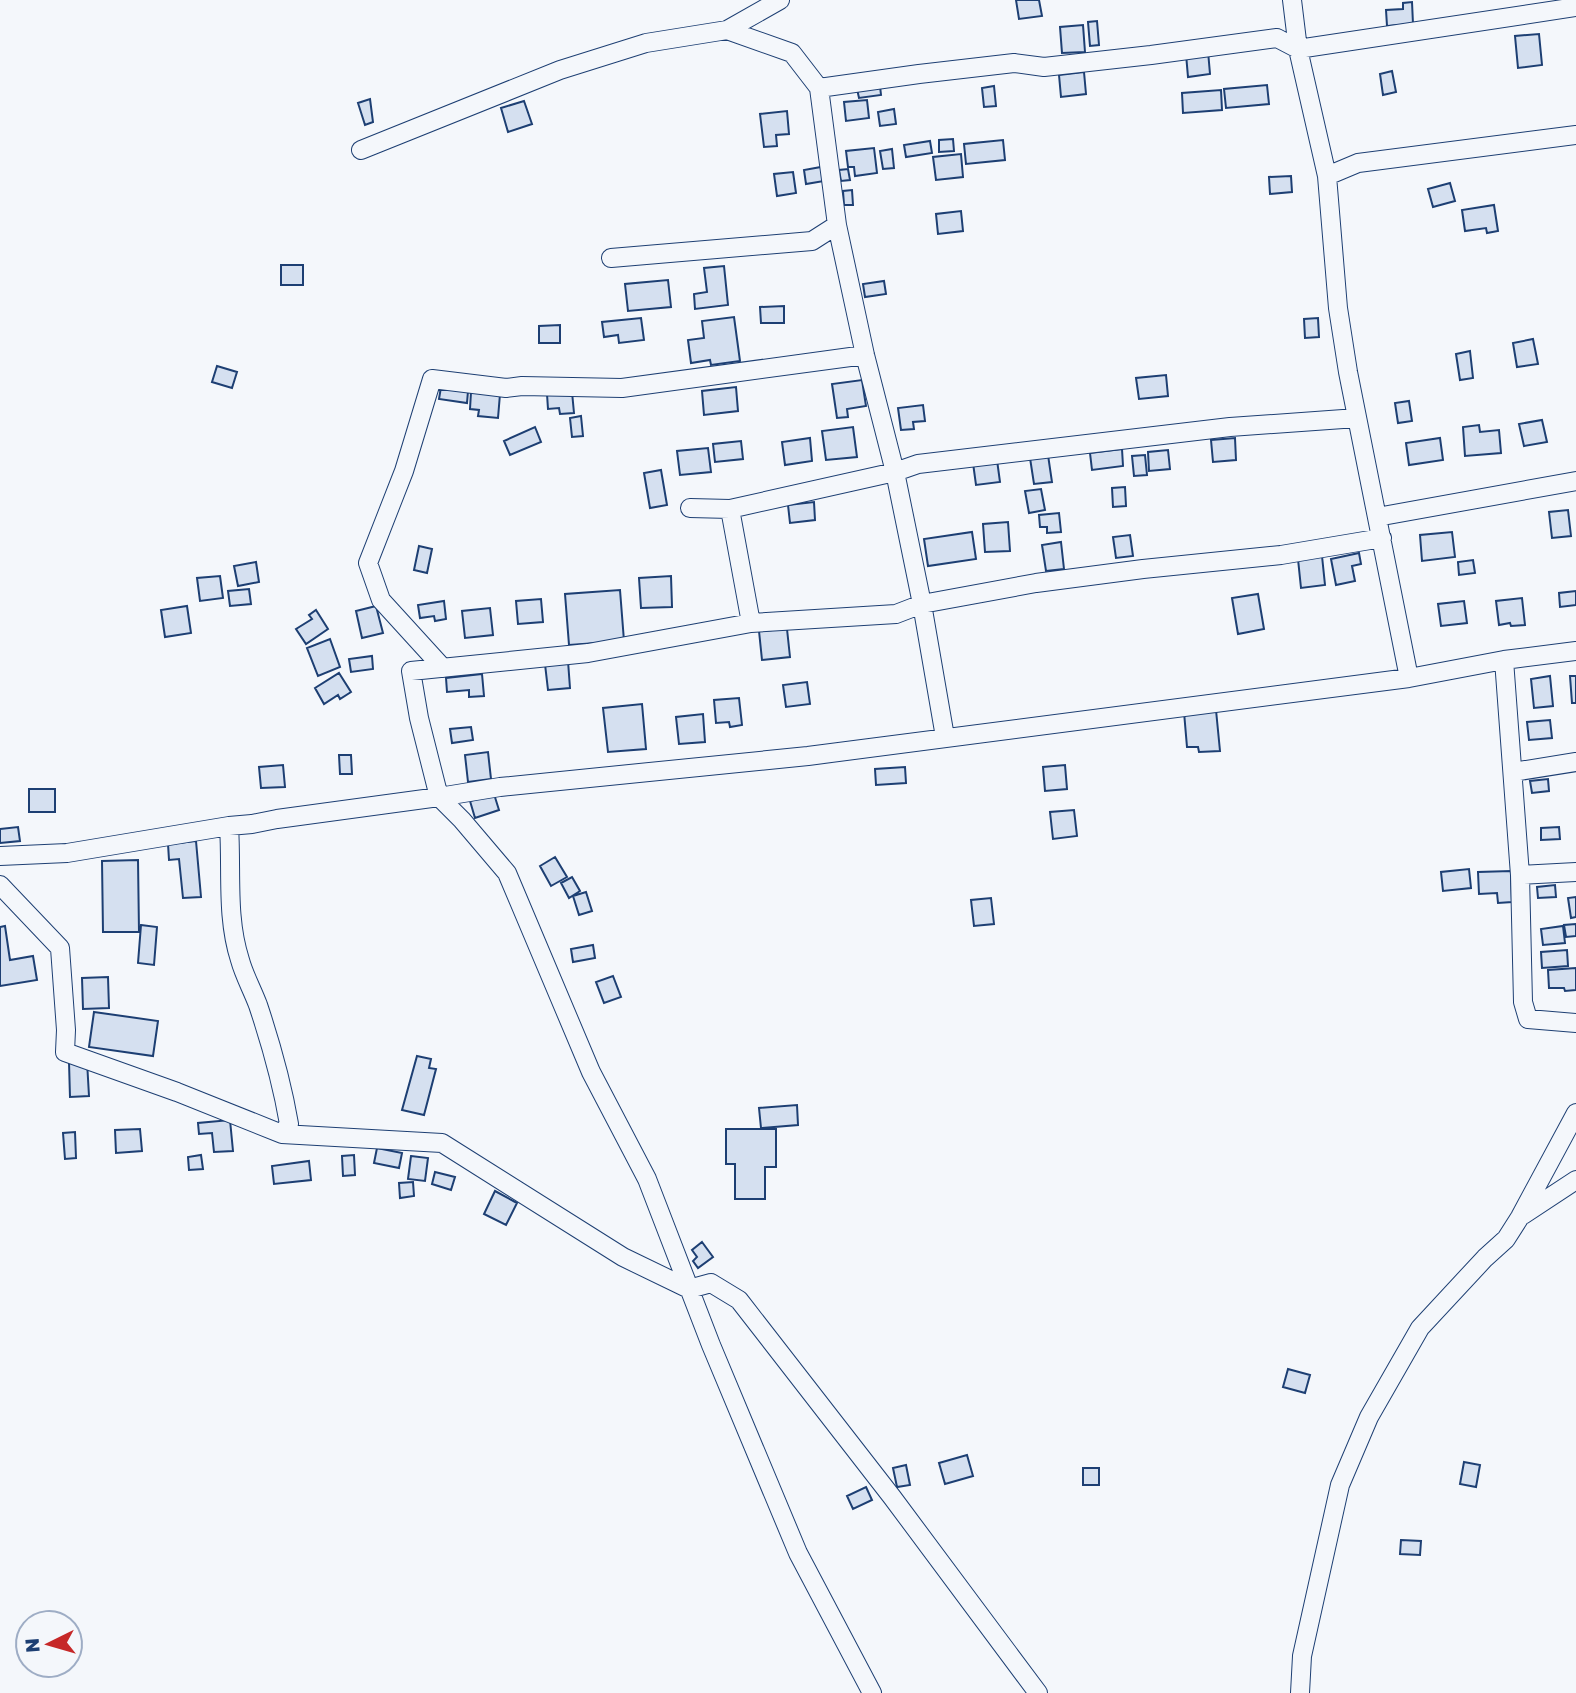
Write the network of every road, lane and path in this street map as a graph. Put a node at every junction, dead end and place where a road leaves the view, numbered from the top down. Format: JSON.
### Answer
{"nodes":[{"id":1,"x":780,"y":0,"type":"edge"},
{"id":2,"x":1292,"y":0,"type":"edge"},
{"id":3,"x":1576,"y":7,"type":"edge"},
{"id":4,"x":727,"y":30,"type":"junction"},
{"id":5,"x":1298,"y":49,"type":"junction"},
{"id":6,"x":819,"y":88,"type":"junction"},
{"id":7,"x":1576,"y":135,"type":"edge"},
{"id":8,"x":362,"y":150,"type":"dead end"},
{"id":9,"x":1327,"y":176,"type":"junction"},
{"id":10,"x":837,"y":225,"type":"junction"},
{"id":11,"x":611,"y":258,"type":"dead end"},
{"id":12,"x":865,"y":355,"type":"junction"},
{"id":13,"x":1357,"y":418,"type":"junction"},
{"id":14,"x":895,"y":472,"type":"junction"},
{"id":15,"x":1576,"y":481,"type":"edge"},
{"id":16,"x":690,"y":508,"type":"dead end"},
{"id":17,"x":730,"y":509,"type":"junction"},
{"id":18,"x":1377,"y":517,"type":"junction"},
{"id":19,"x":1382,"y":538,"type":"junction"},
{"id":20,"x":922,"y":604,"type":"junction"},
{"id":21,"x":751,"y":623,"type":"junction"},
{"id":22,"x":1576,"y":651,"type":"edge"},
{"id":23,"x":1504,"y":660,"type":"junction"},
{"id":24,"x":443,"y":668,"type":"junction"},
{"id":25,"x":1409,"y":678,"type":"junction"},
{"id":26,"x":945,"y":737,"type":"junction"},
{"id":27,"x":1576,"y":762,"type":"edge"},
{"id":28,"x":1513,"y":772,"type":"junction"},
{"id":29,"x":439,"y":797,"type":"junction"},
{"id":30,"x":229,"y":826,"type":"junction"},
{"id":31,"x":0,"y":856,"type":"edge"},
{"id":32,"x":1576,"y":872,"type":"edge"},
{"id":33,"x":1520,"y":875,"type":"junction"},
{"id":34,"x":0,"y":886,"type":"edge"},
{"id":35,"x":1576,"y":1023,"type":"edge"},
{"id":36,"x":1576,"y":1113,"type":"edge"},
{"id":37,"x":282,"y":1134,"type":"junction"},
{"id":38,"x":1576,"y":1180,"type":"edge"},
{"id":39,"x":1520,"y":1217,"type":"junction"},
{"id":40,"x":689,"y":1289,"type":"junction"},
{"id":41,"x":873,"y":1693,"type":"edge"},
{"id":42,"x":1038,"y":1693,"type":"edge"},
{"id":43,"x":1300,"y":1693,"type":"edge"}],
"edges":[{"from":1,"to":4,"type":"street"},
{"from":2,"to":5,"type":"street"},
{"from":3,"to":5,"type":"street"},
{"from":4,"to":6,"type":"street"},
{"from":4,"to":8,"type":"street"},
{"from":5,"to":6,"type":"street"},
{"from":5,"to":9,"type":"street"},
{"from":6,"to":10,"type":"street"},
{"from":7,"to":9,"type":"street"},
{"from":9,"to":13,"type":"street"},
{"from":10,"to":11,"type":"street"},
{"from":10,"to":12,"type":"street"},
{"from":12,"to":14,"type":"street"},
{"from":12,"to":24,"type":"street"},
{"from":13,"to":14,"type":"street"},
{"from":13,"to":18,"type":"street"},
{"from":14,"to":17,"type":"street"},
{"from":14,"to":20,"type":"street"},
{"from":15,"to":18,"type":"street"},
{"from":16,"to":17,"type":"street"},
{"from":17,"to":21,"type":"street"},
{"from":18,"to":19,"type":"street"},
{"from":19,"to":20,"type":"street"},
{"from":19,"to":25,"type":"street"},
{"from":20,"to":21,"type":"street"},
{"from":20,"to":26,"type":"street"},
{"from":21,"to":24,"type":"street"},
{"from":22,"to":23,"type":"street"},
{"from":23,"to":25,"type":"street"},
{"from":23,"to":28,"type":"street"},
{"from":24,"to":29,"type":"street"},
{"from":25,"to":26,"type":"street"},
{"from":26,"to":29,"type":"street"},
{"from":27,"to":28,"type":"street"},
{"from":28,"to":33,"type":"street"},
{"from":29,"to":30,"type":"street"},
{"from":29,"to":40,"type":"street"},
{"from":30,"to":31,"type":"street"},
{"from":30,"to":37,"type":"street"},
{"from":32,"to":33,"type":"street"},
{"from":33,"to":35,"type":"street"},
{"from":34,"to":37,"type":"street"},
{"from":36,"to":39,"type":"street"},
{"from":37,"to":40,"type":"street"},
{"from":38,"to":39,"type":"street"},
{"from":39,"to":43,"type":"street"},
{"from":40,"to":41,"type":"street"},
{"from":40,"to":42,"type":"street"}]}
